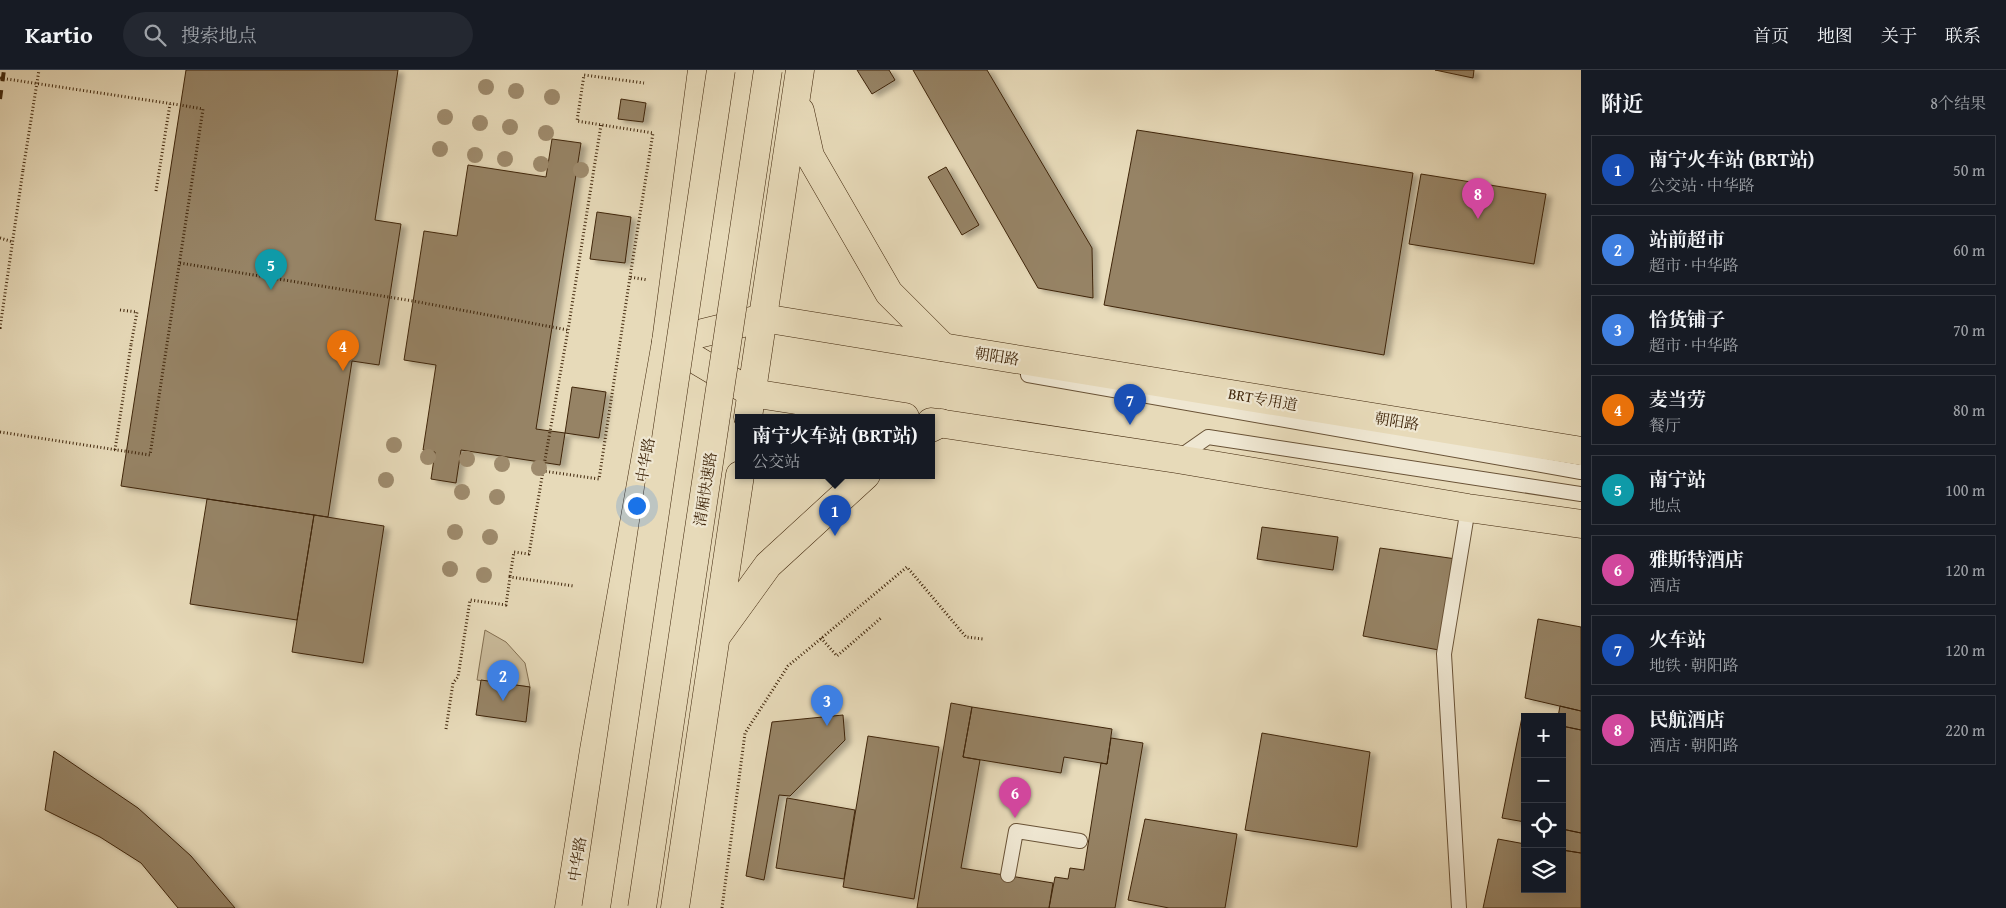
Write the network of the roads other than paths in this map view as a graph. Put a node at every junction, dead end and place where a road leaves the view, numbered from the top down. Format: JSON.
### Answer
{"nodes":[{"id":1,"x":702,"y":70,"type":"edge"},
{"id":2,"x":722,"y":70,"type":"edge"},
{"id":3,"x":768,"y":70,"type":"edge"},
{"id":4,"x":798,"y":81,"type":"edge"},
{"id":5,"x":763,"y":318,"type":"junction"},
{"id":6,"x":666,"y":342,"type":"junction"},
{"id":7,"x":943,"y":347,"type":"junction"},
{"id":8,"x":750,"y":405,"type":"edge"},
{"id":9,"x":866,"y":414,"type":"edge"},
{"id":10,"x":935,"y":424,"type":"edge"},
{"id":11,"x":1581,"y":451,"type":"edge"},
{"id":12,"x":1177,"y":459,"type":"junction"},
{"id":13,"x":1581,"y":472,"type":"edge"},
{"id":14,"x":739,"y":479,"type":"edge"},
{"id":15,"x":862,"y":479,"type":"edge"},
{"id":16,"x":1581,"y":494,"type":"edge"},
{"id":17,"x":1468,"y":508,"type":"junction"},
{"id":18,"x":1581,"y":524,"type":"edge"},
{"id":19,"x":716,"y":637,"type":"junction"},
{"id":20,"x":1080,"y":841,"type":"dead end"},
{"id":21,"x":1008,"y":876,"type":"dead end"},
{"id":22,"x":569,"y":908,"type":"edge"},
{"id":23,"x":596,"y":908,"type":"edge"},
{"id":24,"x":642,"y":908,"type":"edge"},
{"id":25,"x":675,"y":908,"type":"edge"},
{"id":26,"x":1459,"y":908,"type":"edge"}],
"edges":[{"from":1,"to":6,"type":"main road","name":"中华路"},
{"from":2,"to":23,"type":"main road","bridge":true},
{"from":3,"to":24,"type":"main road","name":"清厢快速路","bridge":true},
{"from":4,"to":5,"type":"main road"},
{"from":4,"to":7,"type":"main road"},
{"from":5,"to":6,"type":"main road","name":"朝阳路"},
{"from":5,"to":7,"type":"main road","name":"朝阳路"},
{"from":5,"to":8,"type":"main road"},
{"from":6,"to":8,"type":"main road"},
{"from":6,"to":22,"type":"main road","name":"中华路"},
{"from":7,"to":11,"type":"main road","name":"朝阳路"},
{"from":7,"to":13,"type":"lane","name":"BRT专用道"},
{"from":8,"to":9,"type":"main road"},
{"from":10,"to":12,"type":"main road"},
{"from":12,"to":16,"type":"lane"},
{"from":12,"to":17,"type":"main road"},
{"from":14,"to":19,"type":"main road"},
{"from":15,"to":19,"type":"main road"},
{"from":17,"to":18,"type":"main road"},
{"from":17,"to":26,"type":"lane"},
{"from":19,"to":25,"type":"main road"},
{"from":20,"to":21,"type":"lane"}]}
